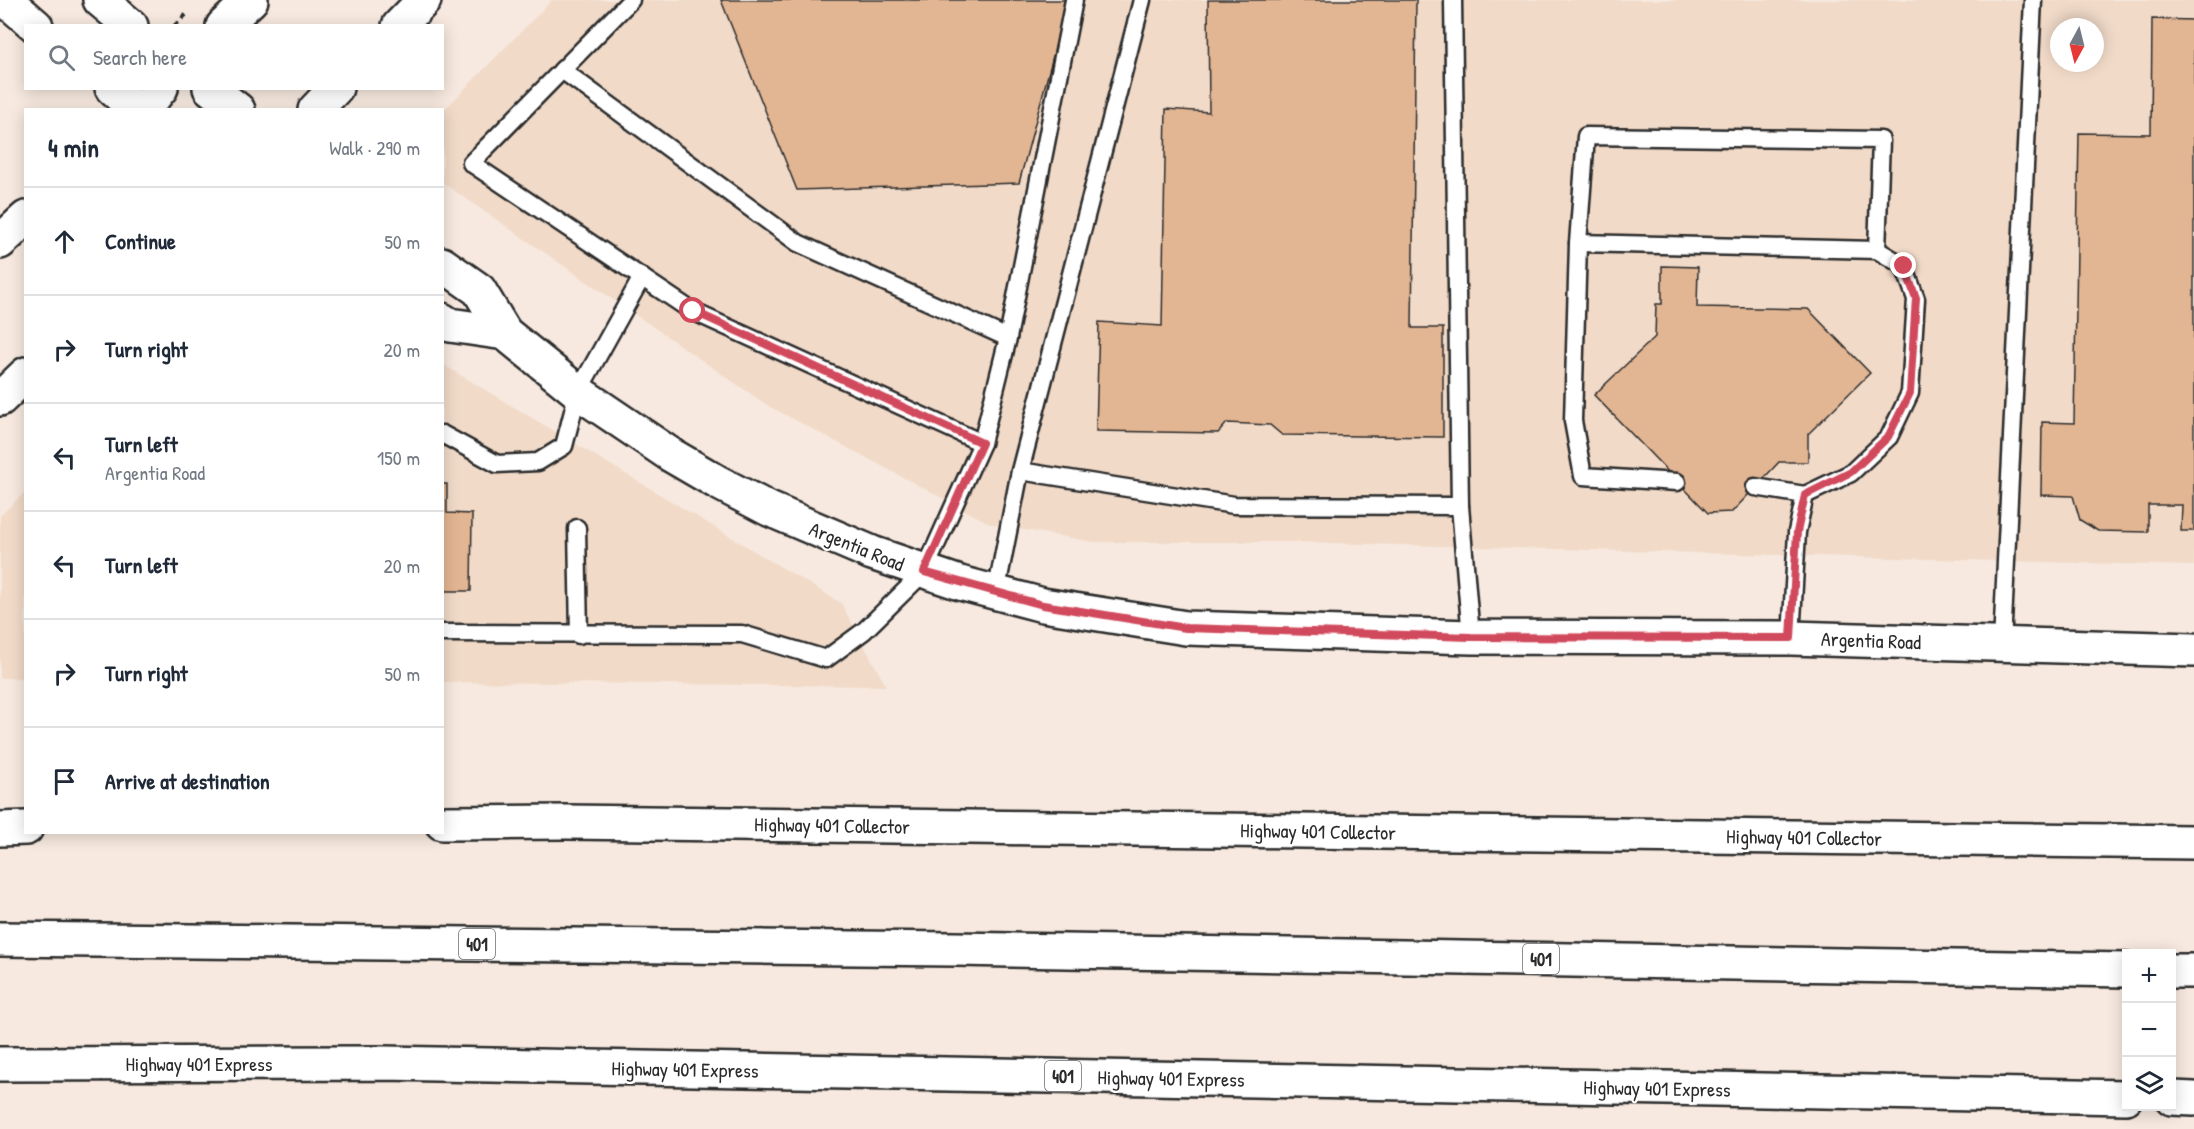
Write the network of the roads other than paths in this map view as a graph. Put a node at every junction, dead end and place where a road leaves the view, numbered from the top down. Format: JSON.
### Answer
{"nodes":[{"id":1,"x":6,"y":0,"type":"edge"},
{"id":2,"x":100,"y":0,"type":"edge"},
{"id":3,"x":251,"y":0,"type":"edge"},
{"id":4,"x":424,"y":0,"type":"edge"},
{"id":5,"x":631,"y":0,"type":"edge"},
{"id":6,"x":1074,"y":0,"type":"edge"},
{"id":7,"x":1142,"y":0,"type":"edge"},
{"id":8,"x":1453,"y":0,"type":"edge"},
{"id":9,"x":2033,"y":0,"type":"edge"},
{"id":10,"x":34,"y":24,"type":"edge"},
{"id":11,"x":129,"y":24,"type":"edge"},
{"id":12,"x":225,"y":24,"type":"edge"},
{"id":13,"x":401,"y":24,"type":"edge"},
{"id":14,"x":562,"y":70,"type":"junction"},
{"id":15,"x":114,"y":90,"type":"edge"},
{"id":16,"x":159,"y":90,"type":"edge"},
{"id":17,"x":213,"y":90,"type":"edge"},
{"id":18,"x":334,"y":90,"type":"edge"},
{"id":19,"x":134,"y":108,"type":"edge"},
{"id":20,"x":145,"y":108,"type":"edge"},
{"id":21,"x":235,"y":108,"type":"edge"},
{"id":22,"x":317,"y":108,"type":"edge"},
{"id":23,"x":24,"y":220,"type":"edge"},
{"id":24,"x":0,"y":242,"type":"edge"},
{"id":25,"x":1578,"y":243,"type":"junction"},
{"id":26,"x":1877,"y":250,"type":"junction"},
{"id":27,"x":444,"y":265,"type":"edge"},
{"id":28,"x":642,"y":277,"type":"junction"},
{"id":29,"x":444,"y":321,"type":"edge"},
{"id":30,"x":505,"y":333,"type":"junction"},
{"id":31,"x":1008,"y":338,"type":"junction"},
{"id":32,"x":24,"y":376,"type":"edge"},
{"id":33,"x":578,"y":392,"type":"junction"},
{"id":34,"x":0,"y":399,"type":"edge"},
{"id":35,"x":444,"y":435,"type":"edge"},
{"id":36,"x":982,"y":443,"type":"junction"},
{"id":37,"x":1020,"y":471,"type":"junction"},
{"id":38,"x":1677,"y":482,"type":"dead end"},
{"id":39,"x":1755,"y":488,"type":"dead end"},
{"id":40,"x":1805,"y":495,"type":"junction"},
{"id":41,"x":1460,"y":506,"type":"junction"},
{"id":42,"x":577,"y":528,"type":"dead end"},
{"id":43,"x":924,"y":572,"type":"junction"},
{"id":44,"x":996,"y":593,"type":"junction"},
{"id":45,"x":444,"y":633,"type":"edge"},
{"id":46,"x":579,"y":635,"type":"junction"},
{"id":47,"x":1471,"y":637,"type":"junction"},
{"id":48,"x":1791,"y":638,"type":"junction"},
{"id":49,"x":2002,"y":644,"type":"junction"},
{"id":50,"x":2194,"y":650,"type":"edge"},
{"id":51,"x":444,"y":823,"type":"edge"},
{"id":52,"x":0,"y":828,"type":"edge"},
{"id":53,"x":24,"y":828,"type":"edge"},
{"id":54,"x":2194,"y":842,"type":"edge"},
{"id":55,"x":0,"y":939,"type":"edge"},
{"id":56,"x":2122,"y":970,"type":"edge"},
{"id":57,"x":2176,"y":971,"type":"edge"},
{"id":58,"x":2194,"y":971,"type":"edge"},
{"id":59,"x":0,"y":1064,"type":"edge"},
{"id":60,"x":2122,"y":1097,"type":"edge"},
{"id":61,"x":2176,"y":1098,"type":"edge"},
{"id":62,"x":2194,"y":1099,"type":"edge"}],
"edges":[{"from":1,"to":10,"type":"main road"},
{"from":2,"to":11,"type":"main road"},
{"from":3,"to":12,"type":"main road"},
{"from":4,"to":13,"type":"main road"},
{"from":5,"to":14,"type":"lane"},
{"from":6,"to":31,"type":"lane"},
{"from":7,"to":37,"type":"lane"},
{"from":8,"to":41,"type":"lane"},
{"from":9,"to":49,"type":"lane"},
{"from":14,"to":28,"type":"lane"},
{"from":14,"to":31,"type":"lane"},
{"from":15,"to":19,"type":"main road"},
{"from":16,"to":20,"type":"main road"},
{"from":17,"to":21,"type":"main road"},
{"from":18,"to":22,"type":"main road"},
{"from":23,"to":24,"type":"main road"},
{"from":25,"to":26,"type":"lane"},
{"from":25,"to":26,"type":"lane"},
{"from":25,"to":38,"type":"lane"},
{"from":26,"to":40,"type":"lane"},
{"from":27,"to":30,"type":"main road","name":"Argentia Road"},
{"from":28,"to":33,"type":"lane"},
{"from":28,"to":36,"type":"lane"},
{"from":29,"to":30,"type":"main road"},
{"from":30,"to":33,"type":"main road","name":"Argentia Road"},
{"from":31,"to":36,"type":"lane"},
{"from":32,"to":34,"type":"main road"},
{"from":33,"to":35,"type":"lane"},
{"from":33,"to":43,"type":"main road","name":"Argentia Road"},
{"from":36,"to":43,"type":"lane"},
{"from":37,"to":41,"type":"lane"},
{"from":37,"to":44,"type":"lane"},
{"from":39,"to":40,"type":"lane"},
{"from":40,"to":48,"type":"lane"},
{"from":41,"to":47,"type":"lane"},
{"from":42,"to":46,"type":"lane"},
{"from":43,"to":44,"type":"main road","name":"Argentia Road"},
{"from":43,"to":46,"type":"lane"},
{"from":44,"to":47,"type":"main road","name":"Argentia Road"},
{"from":45,"to":46,"type":"lane"},
{"from":47,"to":48,"type":"main road","name":"Argentia Road"},
{"from":48,"to":49,"type":"main road","name":"Argentia Road"},
{"from":49,"to":50,"type":"main road","name":"Argentia Road"},
{"from":51,"to":54,"type":"main road","name":"Highway 401 Collector"},
{"from":52,"to":53,"type":"main road"},
{"from":55,"to":56,"type":"main road","number":"401"},
{"from":57,"to":58,"type":"main road"},
{"from":59,"to":60,"type":"main road","name":"Highway 401 Express","number":"401"},
{"from":61,"to":62,"type":"main road"}]}
